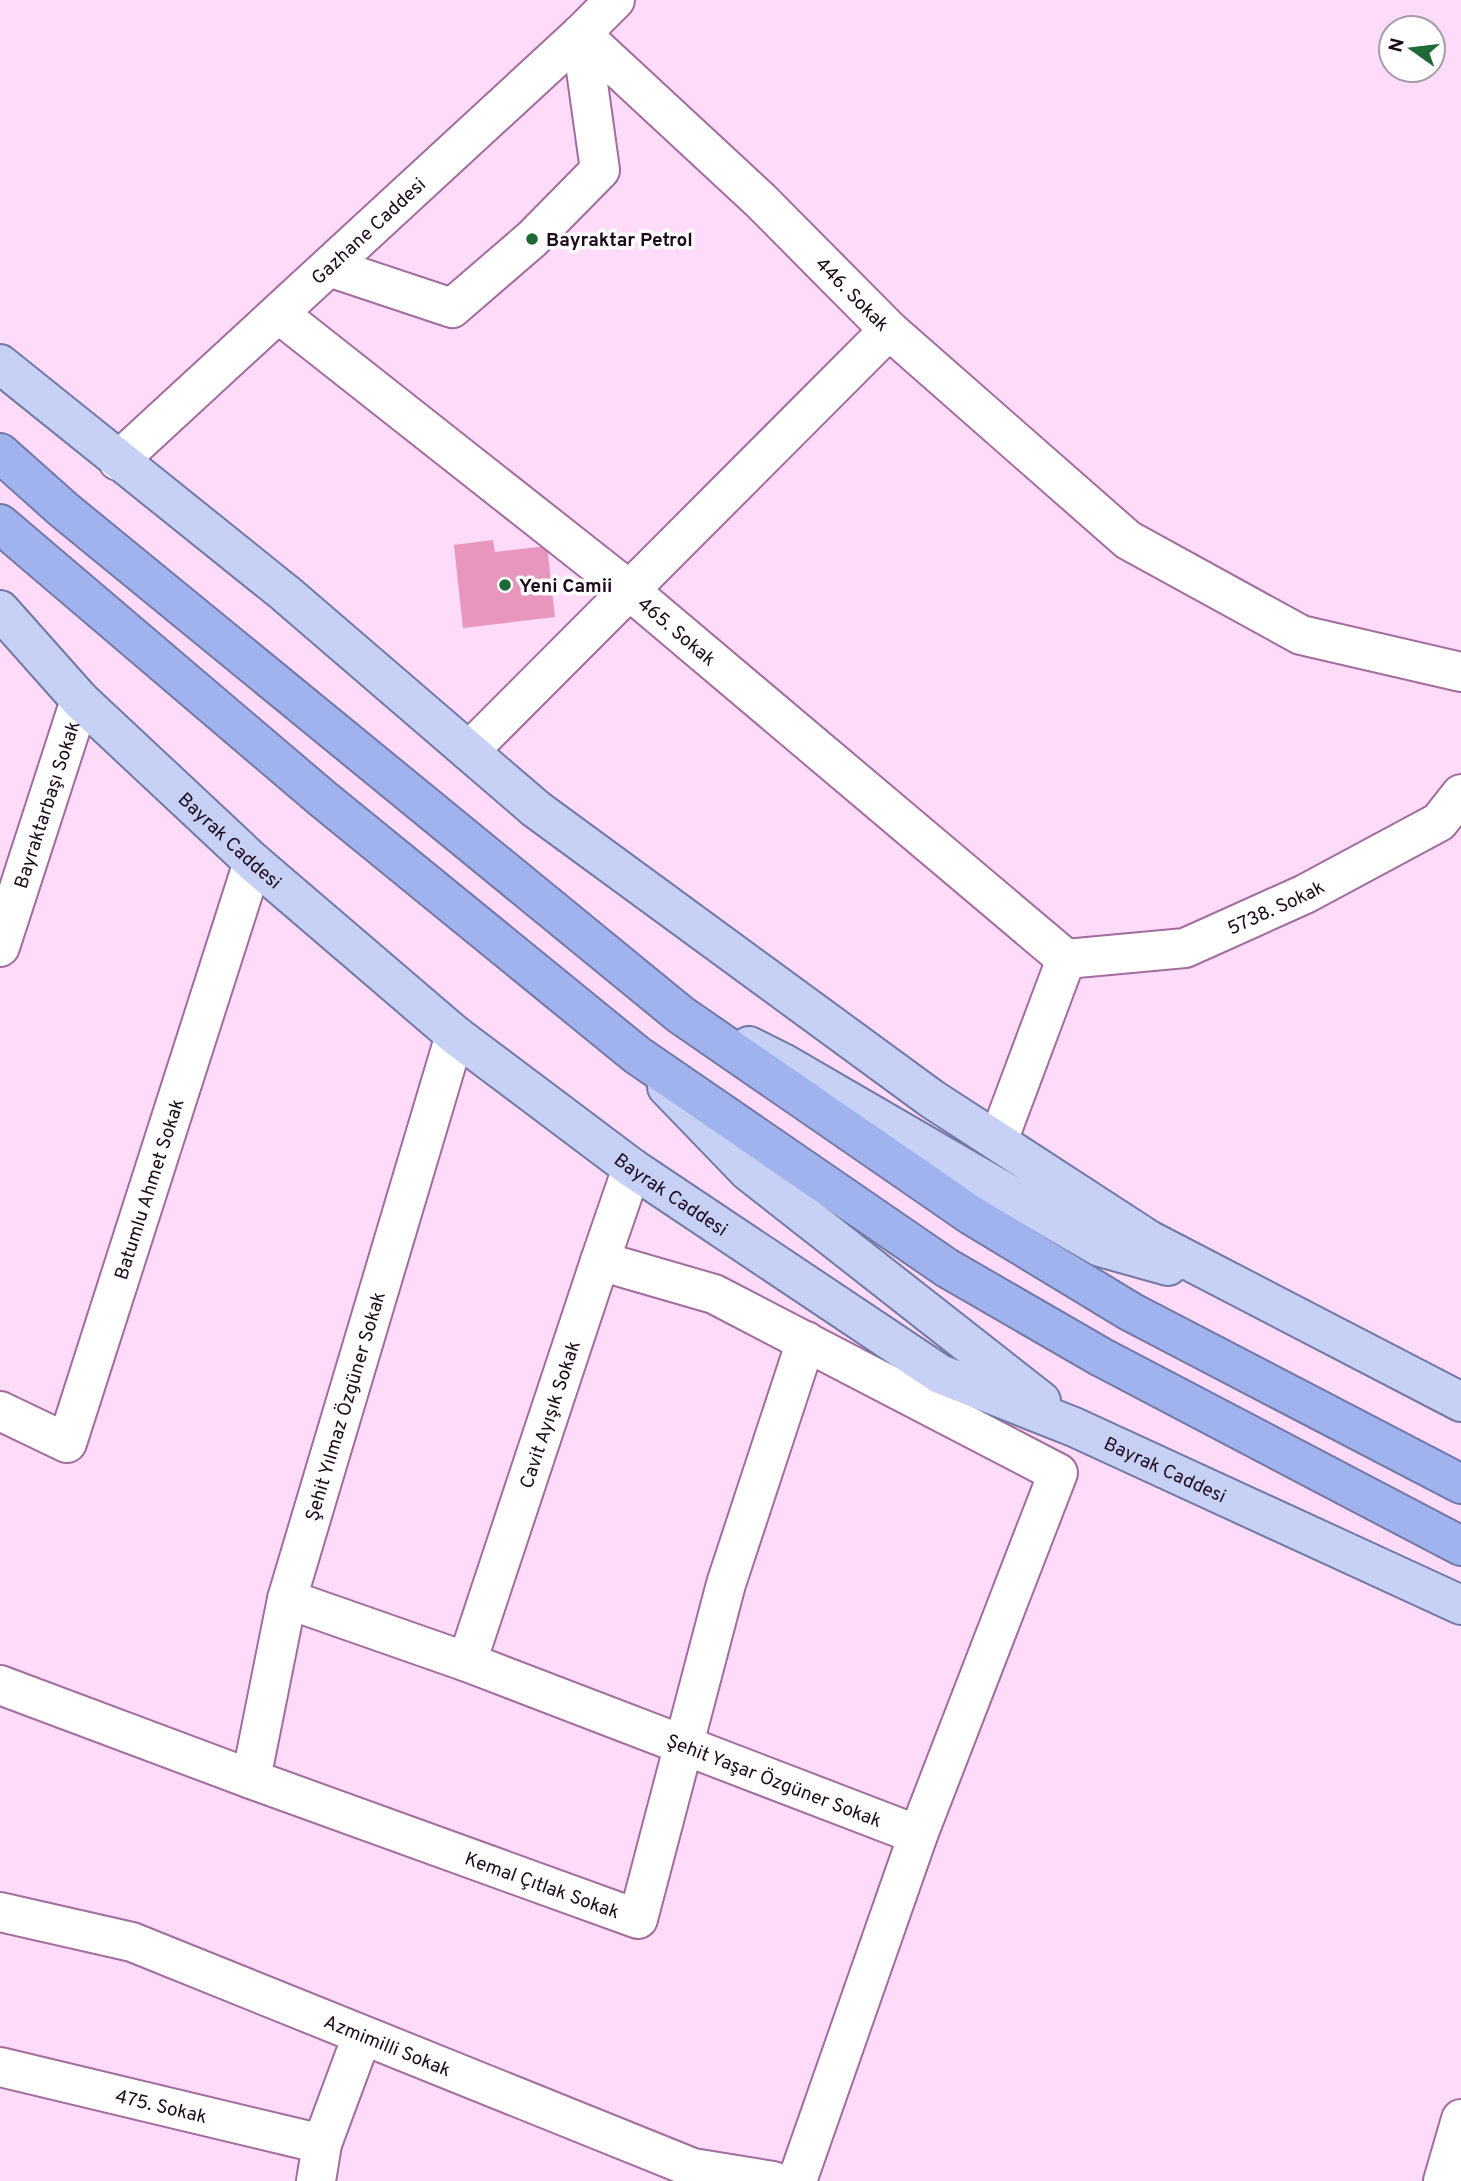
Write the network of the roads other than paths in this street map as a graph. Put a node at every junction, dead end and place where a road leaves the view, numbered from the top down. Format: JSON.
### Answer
{"nodes":[{"id":1,"x":615,"y":0,"type":"edge"},
{"id":2,"x":581,"y":34,"type":"junction"},
{"id":3,"x":329,"y":267,"type":"junction"},
{"id":4,"x":279,"y":314,"type":"junction"},
{"id":5,"x":889,"y":330,"type":"junction"},
{"id":6,"x":0,"y":364,"type":"edge"},
{"id":7,"x":0,"y":453,"type":"edge"},
{"id":8,"x":118,"y":461,"type":"junction"},
{"id":9,"x":0,"y":524,"type":"edge"},
{"id":10,"x":629,"y":590,"type":"junction"},
{"id":11,"x":0,"y":610,"type":"edge"},
{"id":12,"x":1461,"y":672,"type":"edge"},
{"id":13,"x":80,"y":700,"type":"junction"},
{"id":14,"x":469,"y":751,"type":"junction"},
{"id":15,"x":1461,"y":794,"type":"edge"},
{"id":16,"x":253,"y":862,"type":"junction"},
{"id":17,"x":0,"y":947,"type":"edge"},
{"id":18,"x":1066,"y":959,"type":"junction"},
{"id":19,"x":671,"y":1007,"type":"junction"},
{"id":20,"x":455,"y":1035,"type":"junction"},
{"id":21,"x":637,"y":1055,"type":"junction"},
{"id":22,"x":998,"y":1142,"type":"junction"},
{"id":23,"x":632,"y":1168,"type":"junction"},
{"id":24,"x":600,"y":1261,"type":"junction"},
{"id":25,"x":1234,"y":1284,"type":"junction"},
{"id":26,"x":806,"y":1341,"type":"junction"},
{"id":27,"x":1461,"y":1402,"type":"edge"},
{"id":28,"x":0,"y":1411,"type":"edge"},
{"id":29,"x":1074,"y":1427,"type":"junction"},
{"id":30,"x":1461,"y":1484,"type":"edge"},
{"id":31,"x":1461,"y":1546,"type":"edge"},
{"id":32,"x":287,"y":1599,"type":"junction"},
{"id":33,"x":1461,"y":1605,"type":"edge"},
{"id":34,"x":467,"y":1662,"type":"junction"},
{"id":35,"x":0,"y":1685,"type":"edge"},
{"id":36,"x":682,"y":1746,"type":"junction"},
{"id":37,"x":251,"y":1779,"type":"junction"},
{"id":38,"x":918,"y":1835,"type":"junction"},
{"id":39,"x":0,"y":1912,"type":"edge"},
{"id":40,"x":362,"y":2036,"type":"junction"},
{"id":41,"x":0,"y":2067,"type":"edge"},
{"id":42,"x":1461,"y":2119,"type":"edge"},
{"id":43,"x":319,"y":2163,"type":"edge"},
{"id":44,"x":774,"y":2181,"type":"edge"},
{"id":45,"x":797,"y":2181,"type":"edge"},
{"id":46,"x":1443,"y":2181,"type":"edge"}],
"edges":[{"from":1,"to":2,"type":"street","name":"Gazhane Caddesi"},
{"from":2,"to":3,"type":"street","name":"Gazhane Caddesi"},
{"from":2,"to":3,"type":"street"},
{"from":2,"to":5,"type":"street","name":"446. Sokak"},
{"from":3,"to":4,"type":"street","name":"Gazhane Caddesi"},
{"from":4,"to":8,"type":"street","name":"Gazhane Caddesi"},
{"from":4,"to":10,"type":"street","name":"465. Sokak"},
{"from":5,"to":10,"type":"street","name":"446. Sokak"},
{"from":5,"to":12,"type":"street"},
{"from":6,"to":8,"type":"main road"},
{"from":7,"to":19,"type":"highway"},
{"from":8,"to":14,"type":"main road"},
{"from":9,"to":21,"type":"highway"},
{"from":10,"to":14,"type":"street","name":"446. Sokak"},
{"from":10,"to":18,"type":"street","name":"465. Sokak"},
{"from":11,"to":13,"type":"main road","name":"Bayrak Caddesi"},
{"from":13,"to":16,"type":"main road","name":"Bayrak Caddesi"},
{"from":13,"to":17,"type":"street","name":"Bayraktarbaşı Sokak"},
{"from":14,"to":22,"type":"main road"},
{"from":15,"to":18,"type":"street","name":"5738. Sokak"},
{"from":16,"to":20,"type":"main road","name":"Bayrak Caddesi"},
{"from":16,"to":28,"type":"street","name":"Batumlu Ahmet Sokak"},
{"from":18,"to":22,"type":"street"},
{"from":19,"to":25,"type":"main road"},
{"from":19,"to":30,"type":"highway"},
{"from":20,"to":23,"type":"main road","name":"Bayrak Caddesi"},
{"from":20,"to":32,"type":"street","name":"Şehit Yılmaz Özgüner Sokak"},
{"from":21,"to":29,"type":"main road"},
{"from":21,"to":31,"type":"highway"},
{"from":22,"to":25,"type":"main road"},
{"from":23,"to":24,"type":"street","name":"Cavit Ayışık Sokak"},
{"from":23,"to":29,"type":"main road","name":"Bayrak Caddesi"},
{"from":24,"to":26,"type":"street"},
{"from":24,"to":34,"type":"street","name":"Cavit Ayışık Sokak"},
{"from":25,"to":27,"type":"main road"},
{"from":26,"to":36,"type":"street","name":"Kemal Çıtlak Sokak"},
{"from":26,"to":38,"type":"street"},
{"from":29,"to":33,"type":"main road","name":"Bayrak Caddesi"},
{"from":32,"to":34,"type":"street","name":"Şehit Yaşar Özgüner Sokak"},
{"from":32,"to":37,"type":"street","name":"Şehit Yılmaz Özgüner Sokak"},
{"from":34,"to":36,"type":"street","name":"Şehit Yaşar Özgüner Sokak"},
{"from":35,"to":37,"type":"street","name":"Kemal Çıtlak Sokak"},
{"from":36,"to":37,"type":"street","name":"Kemal Çıtlak Sokak"},
{"from":36,"to":38,"type":"street","name":"Şehit Yaşar Özgüner Sokak"},
{"from":38,"to":45,"type":"street"},
{"from":39,"to":40,"type":"street","name":"Azmimilli Sokak"},
{"from":40,"to":43,"type":"street"},
{"from":40,"to":44,"type":"street","name":"Azmimilli Sokak"},
{"from":41,"to":43,"type":"street","name":"475. Sokak"},
{"from":42,"to":46,"type":"street"}]}
